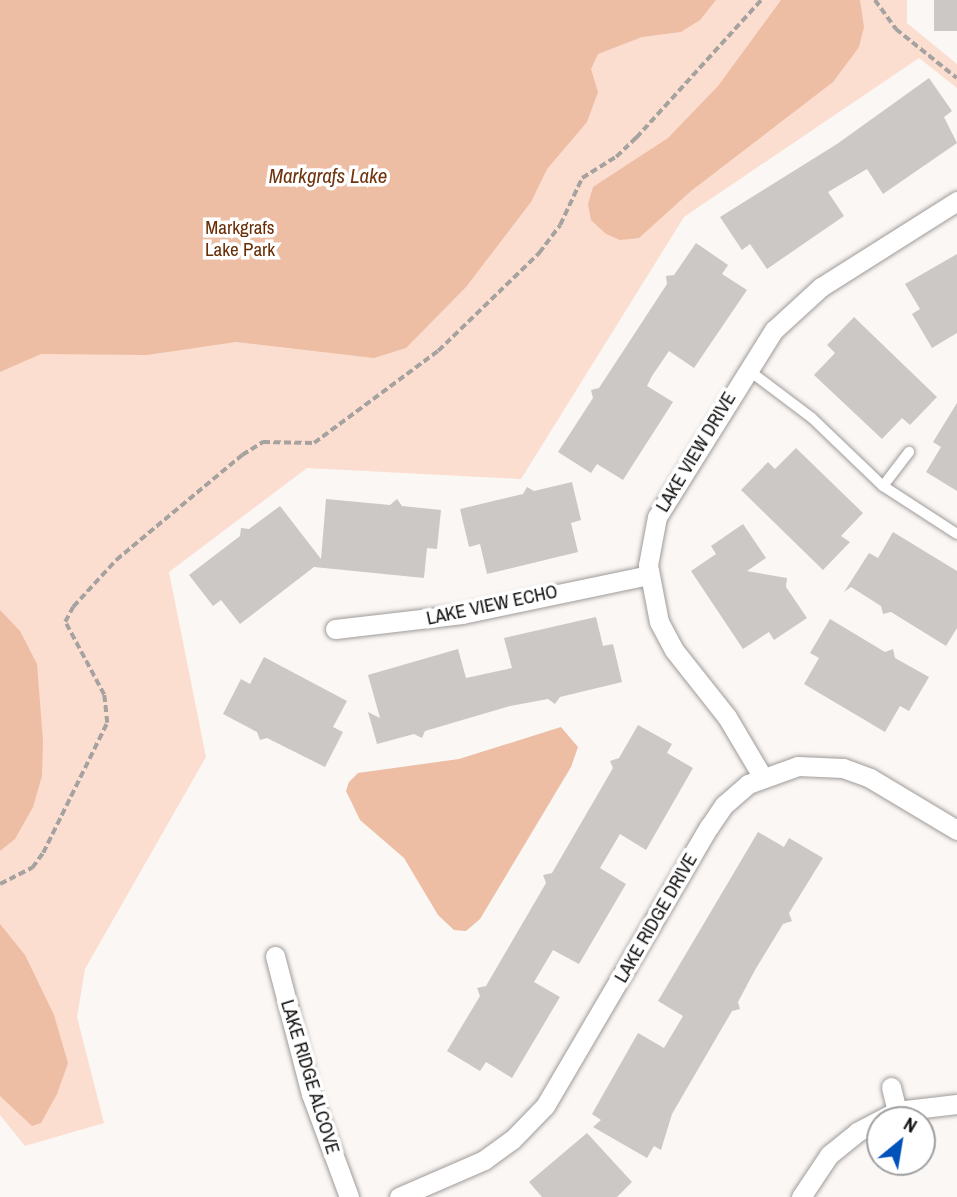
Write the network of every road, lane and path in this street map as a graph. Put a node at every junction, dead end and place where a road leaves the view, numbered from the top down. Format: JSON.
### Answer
{"nodes":[{"id":1,"x":761,"y":0,"type":"edge"},
{"id":2,"x":875,"y":0,"type":"edge"},
{"id":3,"x":957,"y":78,"type":"edge"},
{"id":4,"x":957,"y":201,"type":"edge"},
{"id":5,"x":747,"y":369,"type":"junction"},
{"id":6,"x":909,"y":452,"type":"dead end"},
{"id":7,"x":883,"y":486,"type":"junction"},
{"id":8,"x":957,"y":534,"type":"edge"},
{"id":9,"x":649,"y":575,"type":"junction"},
{"id":10,"x":335,"y":629,"type":"dead end"},
{"id":11,"x":762,"y":776,"type":"junction"},
{"id":12,"x":957,"y":830,"type":"edge"},
{"id":13,"x":0,"y":884,"type":"edge"},
{"id":14,"x":275,"y":956,"type":"dead end"},
{"id":15,"x":891,"y":1087,"type":"dead end"},
{"id":16,"x":957,"y":1104,"type":"edge"},
{"id":17,"x":896,"y":1106,"type":"edge"},
{"id":18,"x":936,"y":1106,"type":"edge"},
{"id":19,"x":866,"y":1127,"type":"edge"},
{"id":20,"x":349,"y":1197,"type":"edge"},
{"id":21,"x":399,"y":1197,"type":"edge"},
{"id":22,"x":801,"y":1197,"type":"edge"}],
"edges":[{"from":1,"to":13,"type":"path"},
{"from":2,"to":3,"type":"path"},
{"from":4,"to":5,"type":"street","name":"LAKE VIEW DRIVE"},
{"from":5,"to":7,"type":"lane"},
{"from":5,"to":9,"type":"street","name":"LAKE VIEW DRIVE"},
{"from":6,"to":7,"type":"lane"},
{"from":7,"to":8,"type":"lane"},
{"from":9,"to":10,"type":"street","name":"LAKE VIEW ECHO"},
{"from":9,"to":11,"type":"street","name":"LAKE VIEW DRIVE"},
{"from":11,"to":12,"type":"street","name":"LAKE RIDGE DRIVE"},
{"from":11,"to":21,"type":"street","name":"LAKE RIDGE DRIVE"},
{"from":14,"to":20,"type":"street","name":"LAKE RIDGE ALCOVE"},
{"from":15,"to":17,"type":"street"},
{"from":16,"to":18,"type":"street"},
{"from":19,"to":22,"type":"street"}]}
